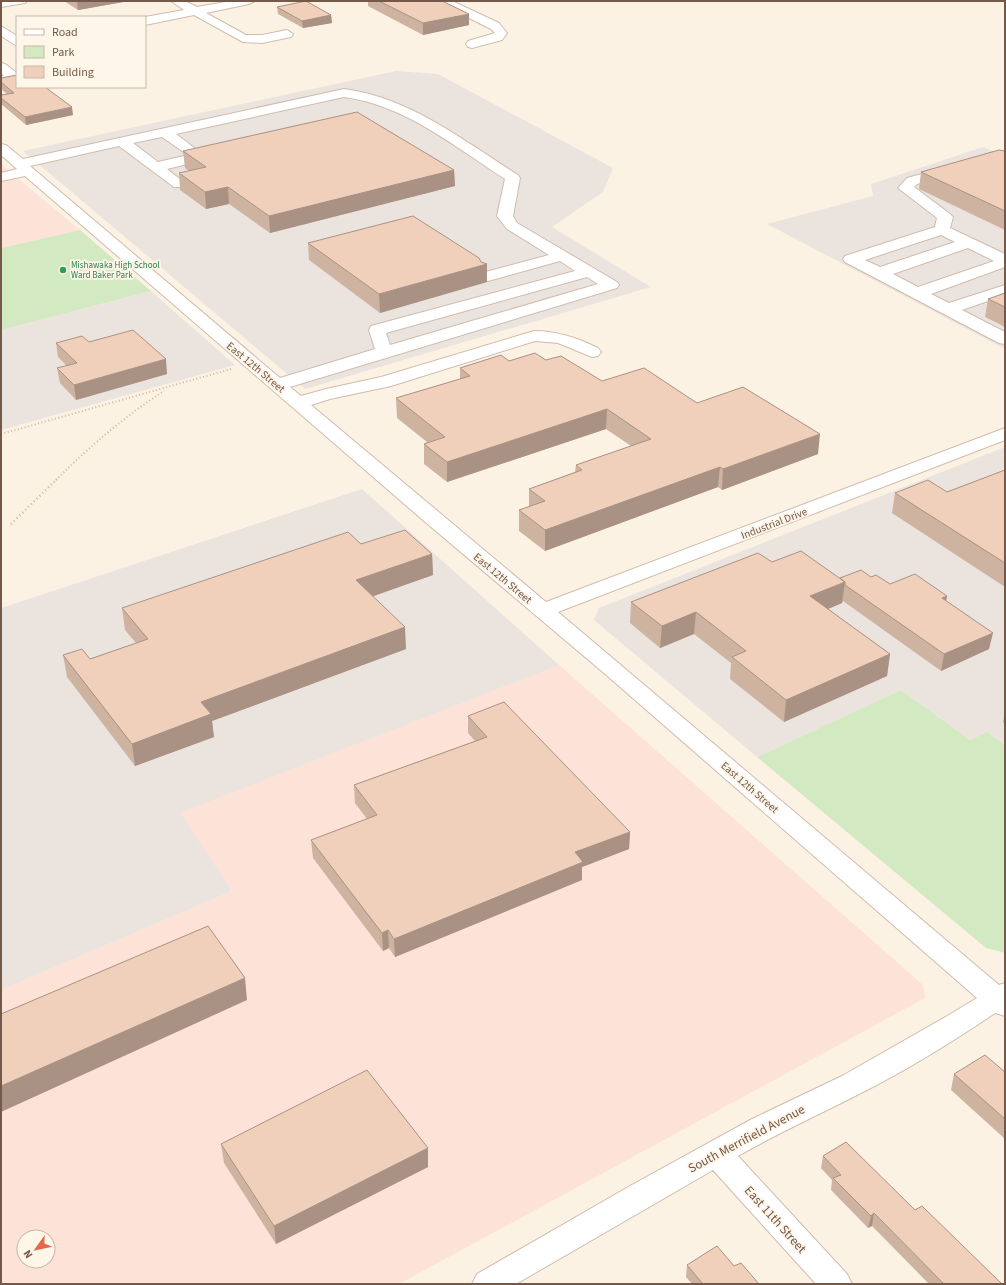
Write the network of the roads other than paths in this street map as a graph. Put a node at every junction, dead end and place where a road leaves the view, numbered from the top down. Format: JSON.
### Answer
{"nodes":[{"id":1,"x":21,"y":1,"type":"edge"},
{"id":2,"x":177,"y":1,"type":"edge"},
{"id":3,"x":249,"y":1,"type":"edge"},
{"id":4,"x":443,"y":1,"type":"edge"},
{"id":5,"x":1,"y":4,"type":"edge"},
{"id":6,"x":194,"y":12,"type":"junction"},
{"id":7,"x":146,"y":21,"type":"edge"},
{"id":8,"x":1,"y":30,"type":"edge"},
{"id":9,"x":287,"y":34,"type":"dead end"},
{"id":10,"x":472,"y":44,"type":"dead end"},
{"id":11,"x":13,"y":45,"type":"edge"},
{"id":12,"x":1,"y":67,"type":"edge"},
{"id":13,"x":1,"y":80,"type":"edge"},
{"id":14,"x":164,"y":132,"type":"junction"},
{"id":15,"x":122,"y":142,"type":"junction"},
{"id":16,"x":1,"y":148,"type":"edge"},
{"id":17,"x":1005,"y":162,"type":"edge"},
{"id":18,"x":156,"y":167,"type":"junction"},
{"id":19,"x":24,"y":168,"type":"junction"},
{"id":20,"x":1,"y":177,"type":"edge"},
{"id":21,"x":179,"y":184,"type":"edge"},
{"id":22,"x":942,"y":230,"type":"junction"},
{"id":23,"x":970,"y":244,"type":"junction"},
{"id":24,"x":562,"y":256,"type":"junction"},
{"id":25,"x":1005,"y":261,"type":"edge"},
{"id":26,"x":588,"y":272,"type":"junction"},
{"id":27,"x":879,"y":273,"type":"junction"},
{"id":28,"x":488,"y":276,"type":"dead end"},
{"id":29,"x":1005,"y":290,"type":"edge"},
{"id":30,"x":917,"y":293,"type":"junction"},
{"id":31,"x":948,"y":309,"type":"junction"},
{"id":32,"x":1005,"y":339,"type":"edge"},
{"id":33,"x":384,"y":352,"type":"junction"},
{"id":34,"x":592,"y":352,"type":"dead end"},
{"id":35,"x":277,"y":385,"type":"junction"},
{"id":36,"x":298,"y":403,"type":"junction"},
{"id":37,"x":1005,"y":434,"type":"edge"},
{"id":38,"x":542,"y":611,"type":"junction"},
{"id":39,"x":1002,"y":999,"type":"edge"},
{"id":40,"x":717,"y":1153,"type":"junction"},
{"id":41,"x":488,"y":1284,"type":"edge"},
{"id":42,"x":836,"y":1284,"type":"edge"}],
"edges":[{"from":1,"to":5,"type":"street"},
{"from":2,"to":6,"type":"street"},
{"from":3,"to":6,"type":"street"},
{"from":4,"to":10,"type":"street"},
{"from":6,"to":7,"type":"street"},
{"from":6,"to":9,"type":"street"},
{"from":8,"to":11,"type":"street"},
{"from":12,"to":13,"type":"street"},
{"from":14,"to":15,"type":"street"},
{"from":14,"to":18,"type":"street"},
{"from":14,"to":24,"type":"street"},
{"from":15,"to":18,"type":"street"},
{"from":15,"to":19,"type":"street"},
{"from":16,"to":19,"type":"street","name":"East 12th Street"},
{"from":17,"to":22,"type":"street"},
{"from":18,"to":21,"type":"street"},
{"from":19,"to":20,"type":"street"},
{"from":19,"to":35,"type":"street","name":"East 12th Street"},
{"from":22,"to":23,"type":"street"},
{"from":22,"to":27,"type":"street"},
{"from":23,"to":25,"type":"street"},
{"from":23,"to":27,"type":"street"},
{"from":24,"to":26,"type":"street"},
{"from":24,"to":28,"type":"street"},
{"from":25,"to":30,"type":"street"},
{"from":26,"to":33,"type":"street"},
{"from":26,"to":33,"type":"street"},
{"from":27,"to":30,"type":"street"},
{"from":29,"to":31,"type":"street"},
{"from":30,"to":31,"type":"street"},
{"from":31,"to":32,"type":"street"},
{"from":33,"to":35,"type":"street"},
{"from":34,"to":36,"type":"street"},
{"from":35,"to":36,"type":"street","name":"East 12th Street"},
{"from":36,"to":38,"type":"street","name":"East 12th Street"},
{"from":37,"to":38,"type":"street","name":"Industrial Drive"},
{"from":38,"to":39,"type":"street","name":"East 12th Street"},
{"from":39,"to":40,"type":"street","name":"South Merrifield Avenue"},
{"from":40,"to":41,"type":"street","name":"South Merrifield Avenue"},
{"from":40,"to":42,"type":"street","name":"East 11th Street"}]}
